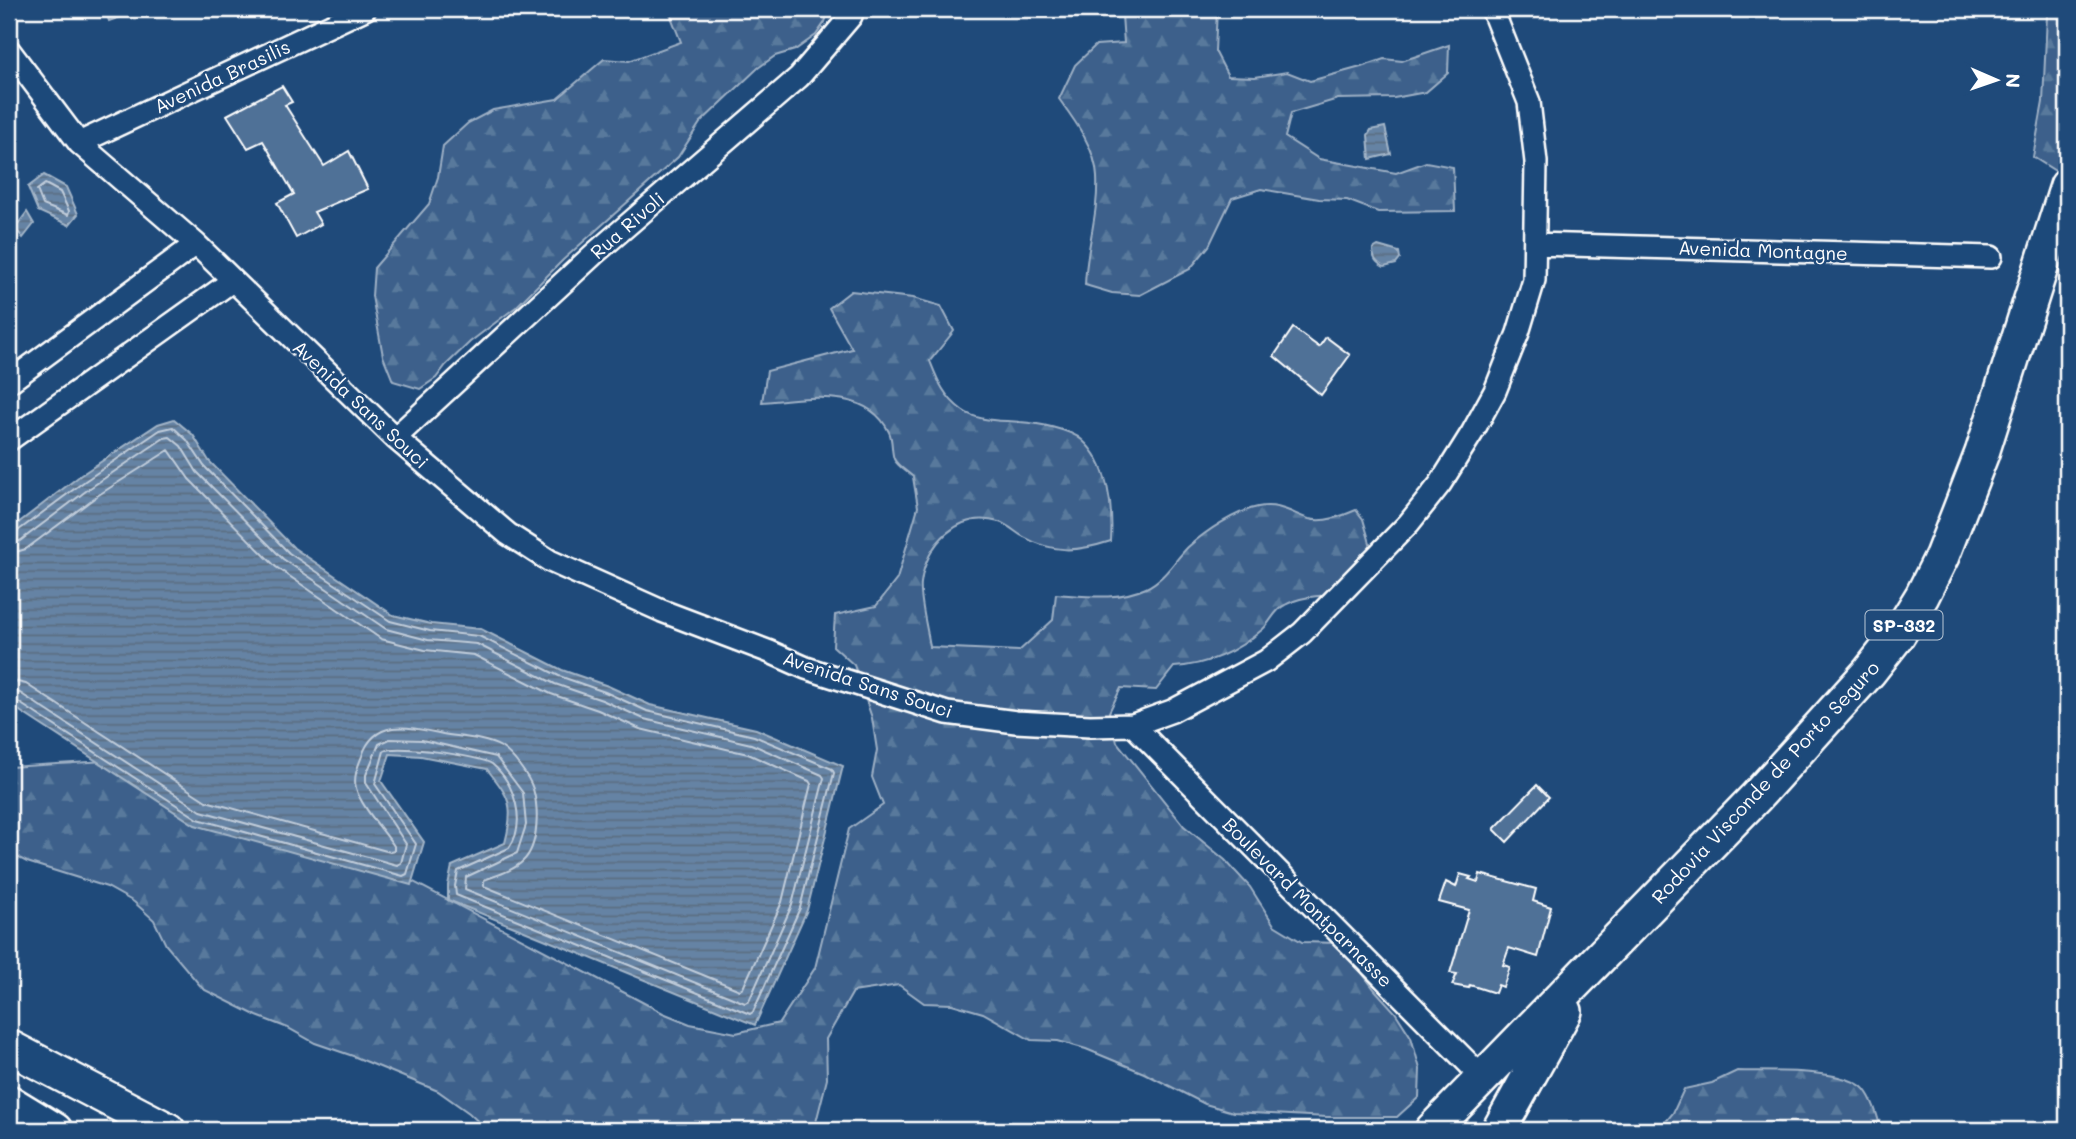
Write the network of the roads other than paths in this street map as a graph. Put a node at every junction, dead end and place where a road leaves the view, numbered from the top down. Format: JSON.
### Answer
{"nodes":[{"id":1,"x":365,"y":9,"type":"edge"},
{"id":2,"x":853,"y":9,"type":"edge"},
{"id":3,"x":1492,"y":9,"type":"edge"},
{"id":4,"x":9,"y":51,"type":"edge"},
{"id":5,"x":79,"y":143,"type":"junction"},
{"id":6,"x":2067,"y":186,"type":"edge"},
{"id":7,"x":196,"y":244,"type":"junction"},
{"id":8,"x":1535,"y":244,"type":"junction"},
{"id":9,"x":1992,"y":257,"type":"dead end"},
{"id":10,"x":232,"y":281,"type":"junction"},
{"id":11,"x":9,"y":382,"type":"edge"},
{"id":12,"x":395,"y":438,"type":"junction"},
{"id":13,"x":9,"y":440,"type":"edge"},
{"id":14,"x":1133,"y":725,"type":"junction"},
{"id":15,"x":1587,"y":972,"type":"junction"},
{"id":16,"x":9,"y":1047,"type":"edge"},
{"id":17,"x":9,"y":1058,"type":"edge"},
{"id":18,"x":1484,"y":1079,"type":"junction"},
{"id":19,"x":9,"y":1102,"type":"edge"},
{"id":20,"x":55,"y":1130,"type":"edge"},
{"id":21,"x":118,"y":1130,"type":"edge"},
{"id":22,"x":167,"y":1130,"type":"edge"},
{"id":23,"x":1432,"y":1130,"type":"edge"},
{"id":24,"x":1499,"y":1130,"type":"edge"}],
"edges":[{"from":1,"to":5,"type":"street","name":"Avenida Brasilis"},
{"from":2,"to":12,"type":"street","name":"Rua Rivoli"},
{"from":3,"to":8,"type":"street","name":"Avenida Sans Souci"},
{"from":4,"to":5,"type":"street","name":"Avenida Sans Souci"},
{"from":5,"to":7,"type":"street","name":"Avenida Sans Souci"},
{"from":6,"to":15,"type":"main road","name":"Rodovia Visconde de Porto Seguro","number":"SP-332"},
{"from":7,"to":10,"type":"street","name":"Avenida Sans Souci"},
{"from":7,"to":11,"type":"street"},
{"from":8,"to":9,"type":"street","name":"Avenida Montagne"},
{"from":8,"to":14,"type":"street","name":"Avenida Sans Souci"},
{"from":10,"to":12,"type":"street","name":"Avenida Sans Souci"},
{"from":10,"to":13,"type":"street"},
{"from":12,"to":14,"type":"street","name":"Avenida Sans Souci"},
{"from":14,"to":18,"type":"street","name":"Boulevard Montparnasse"},
{"from":15,"to":18,"type":"main road","name":"Rodovia Visconde de Porto Seguro","number":"SP-332"},
{"from":15,"to":24,"type":"main road","name":"Rodovia Visconde de Porto Seguro","number":"SP-332"},
{"from":16,"to":22,"type":"main road"},
{"from":17,"to":21,"type":"main road"},
{"from":18,"to":23,"type":"main road","name":"Rodovia Visconde de Porto Seguro","number":"SP-332"},
{"from":19,"to":20,"type":"main road"}]}
